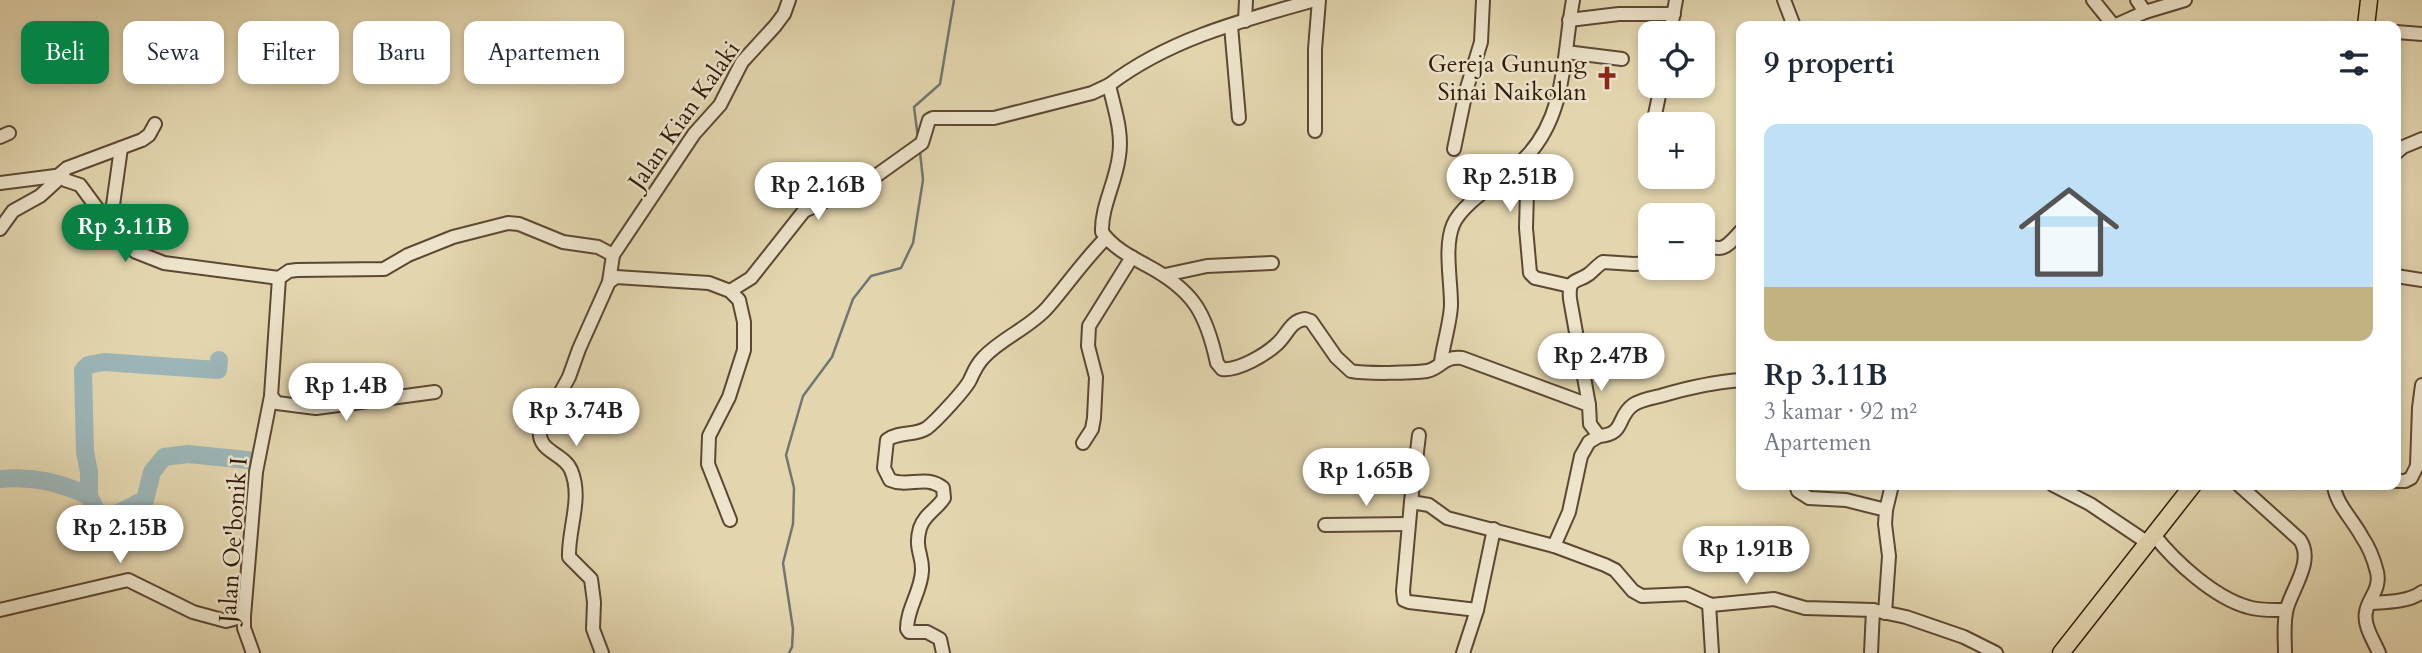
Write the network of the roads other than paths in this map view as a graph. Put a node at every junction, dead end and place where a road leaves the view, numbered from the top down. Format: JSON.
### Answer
{"nodes":[{"id":1,"x":789,"y":0,"type":"edge"},
{"id":2,"x":1246,"y":0,"type":"edge"},
{"id":3,"x":1483,"y":0,"type":"edge"},
{"id":4,"x":1573,"y":0,"type":"edge"},
{"id":5,"x":1676,"y":0,"type":"edge"},
{"id":6,"x":1784,"y":0,"type":"edge"},
{"id":7,"x":2094,"y":0,"type":"edge"},
{"id":8,"x":2137,"y":0,"type":"edge"},
{"id":9,"x":2185,"y":0,"type":"edge"},
{"id":10,"x":2369,"y":0,"type":"edge"},
{"id":11,"x":1310,"y":1,"type":"edge"},
{"id":12,"x":2146,"y":12,"type":"junction"},
{"id":13,"x":1674,"y":14,"type":"junction"},
{"id":14,"x":1245,"y":20,"type":"junction"},
{"id":15,"x":1569,"y":20,"type":"junction"},
{"id":16,"x":1673,"y":21,"type":"edge"},
{"id":17,"x":1792,"y":21,"type":"edge"},
{"id":18,"x":2110,"y":21,"type":"edge"},
{"id":19,"x":2125,"y":21,"type":"edge"},
{"id":20,"x":2369,"y":21,"type":"edge"},
{"id":21,"x":1231,"y":26,"type":"junction"},
{"id":22,"x":2401,"y":32,"type":"edge"},
{"id":23,"x":2422,"y":34,"type":"edge"},
{"id":24,"x":1566,"y":52,"type":"junction"},
{"id":25,"x":1622,"y":59,"type":"dead end"},
{"id":26,"x":1109,"y":85,"type":"junction"},
{"id":27,"x":1239,"y":118,"type":"dead end"},
{"id":28,"x":155,"y":124,"type":"dead end"},
{"id":29,"x":1315,"y":131,"type":"dead end"},
{"id":30,"x":2422,"y":139,"type":"edge"},
{"id":31,"x":121,"y":148,"type":"junction"},
{"id":32,"x":2401,"y":148,"type":"edge"},
{"id":33,"x":1454,"y":149,"type":"dead end"},
{"id":34,"x":1528,"y":155,"type":"junction"},
{"id":35,"x":63,"y":174,"type":"junction"},
{"id":36,"x":0,"y":183,"type":"edge"},
{"id":37,"x":105,"y":220,"type":"junction"},
{"id":38,"x":0,"y":229,"type":"edge"},
{"id":39,"x":1736,"y":236,"type":"edge"},
{"id":40,"x":1106,"y":238,"type":"junction"},
{"id":41,"x":1715,"y":248,"type":"edge"},
{"id":42,"x":613,"y":255,"type":"junction"},
{"id":43,"x":1132,"y":257,"type":"junction"},
{"id":44,"x":1272,"y":263,"type":"dead end"},
{"id":45,"x":1638,"y":264,"type":"edge"},
{"id":46,"x":1166,"y":275,"type":"junction"},
{"id":47,"x":2401,"y":277,"type":"edge"},
{"id":48,"x":279,"y":278,"type":"junction"},
{"id":49,"x":2422,"y":280,"type":"edge"},
{"id":50,"x":609,"y":282,"type":"junction"},
{"id":51,"x":1570,"y":286,"type":"junction"},
{"id":52,"x":730,"y":291,"type":"junction"},
{"id":53,"x":1441,"y":362,"type":"junction"},
{"id":54,"x":1736,"y":381,"type":"edge"},
{"id":55,"x":2422,"y":385,"type":"edge"},
{"id":56,"x":435,"y":392,"type":"dead end"},
{"id":57,"x":271,"y":396,"type":"junction"},
{"id":58,"x":1589,"y":405,"type":"junction"},
{"id":59,"x":1419,"y":435,"type":"dead end"},
{"id":60,"x":1599,"y":436,"type":"junction"},
{"id":61,"x":2420,"y":437,"type":"edge"},
{"id":62,"x":1083,"y":443,"type":"dead end"},
{"id":63,"x":2401,"y":481,"type":"edge"},
{"id":64,"x":1798,"y":490,"type":"edge"},
{"id":65,"x":1891,"y":490,"type":"edge"},
{"id":66,"x":2063,"y":490,"type":"edge"},
{"id":67,"x":2189,"y":490,"type":"edge"},
{"id":68,"x":2244,"y":490,"type":"edge"},
{"id":69,"x":2336,"y":490,"type":"edge"},
{"id":70,"x":1410,"y":502,"type":"junction"},
{"id":71,"x":1886,"y":510,"type":"junction"},
{"id":72,"x":730,"y":520,"type":"dead end"},
{"id":73,"x":1408,"y":524,"type":"junction"},
{"id":74,"x":1325,"y":525,"type":"dead end"},
{"id":75,"x":1494,"y":528,"type":"junction"},
{"id":76,"x":2151,"y":539,"type":"junction"},
{"id":77,"x":1554,"y":546,"type":"junction"},
{"id":78,"x":2422,"y":592,"type":"edge"},
{"id":79,"x":2370,"y":603,"type":"junction"},
{"id":80,"x":1709,"y":604,"type":"junction"},
{"id":81,"x":0,"y":610,"type":"edge"},
{"id":82,"x":1477,"y":610,"type":"junction"},
{"id":83,"x":2286,"y":610,"type":"junction"},
{"id":84,"x":1879,"y":611,"type":"junction"},
{"id":85,"x":244,"y":616,"type":"junction"},
{"id":86,"x":2285,"y":650,"type":"edge"},
{"id":87,"x":253,"y":653,"type":"edge"},
{"id":88,"x":602,"y":653,"type":"edge"},
{"id":89,"x":943,"y":653,"type":"edge"},
{"id":90,"x":1463,"y":653,"type":"edge"},
{"id":91,"x":1712,"y":653,"type":"edge"},
{"id":92,"x":1871,"y":653,"type":"edge"},
{"id":93,"x":1997,"y":653,"type":"edge"},
{"id":94,"x":2061,"y":653,"type":"edge"},
{"id":95,"x":2379,"y":653,"type":"edge"}],
"edges":[{"from":1,"to":42,"type":"street","name":"Jalan Kian Kalaki"},
{"from":2,"to":14,"type":"street"},
{"from":3,"to":33,"type":"street"},
{"from":4,"to":15,"type":"street"},
{"from":5,"to":13,"type":"street"},
{"from":6,"to":17,"type":"street"},
{"from":7,"to":18,"type":"street"},
{"from":8,"to":12,"type":"street"},
{"from":9,"to":12,"type":"street"},
{"from":10,"to":20,"type":"main road"},
{"from":11,"to":14,"type":"street"},
{"from":11,"to":29,"type":"street"},
{"from":12,"to":19,"type":"street"},
{"from":13,"to":15,"type":"street"},
{"from":13,"to":16,"type":"street"},
{"from":14,"to":21,"type":"street"},
{"from":15,"to":24,"type":"street"},
{"from":21,"to":26,"type":"street"},
{"from":21,"to":27,"type":"street"},
{"from":22,"to":23,"type":"street"},
{"from":24,"to":25,"type":"street"},
{"from":24,"to":34,"type":"street"},
{"from":26,"to":40,"type":"street"},
{"from":26,"to":52,"type":"street"},
{"from":28,"to":31,"type":"street"},
{"from":30,"to":32,"type":"street"},
{"from":31,"to":35,"type":"street"},
{"from":31,"to":37,"type":"street"},
{"from":34,"to":51,"type":"street"},
{"from":34,"to":53,"type":"street"},
{"from":35,"to":36,"type":"street"},
{"from":35,"to":37,"type":"street"},
{"from":35,"to":38,"type":"street"},
{"from":37,"to":48,"type":"street"},
{"from":39,"to":41,"type":"street"},
{"from":40,"to":43,"type":"street"},
{"from":40,"to":89,"type":"street"},
{"from":42,"to":48,"type":"street"},
{"from":42,"to":50,"type":"street"},
{"from":43,"to":46,"type":"street"},
{"from":43,"to":62,"type":"street"},
{"from":44,"to":46,"type":"street"},
{"from":45,"to":51,"type":"street"},
{"from":46,"to":53,"type":"street"},
{"from":47,"to":49,"type":"street"},
{"from":48,"to":57,"type":"street","name":"Jalan Oe'bonik I"},
{"from":50,"to":52,"type":"street"},
{"from":50,"to":88,"type":"street"},
{"from":51,"to":58,"type":"street"},
{"from":52,"to":72,"type":"street"},
{"from":53,"to":58,"type":"street"},
{"from":54,"to":60,"type":"street"},
{"from":55,"to":61,"type":"street"},
{"from":56,"to":57,"type":"street"},
{"from":57,"to":85,"type":"street","name":"Jalan Oe'bonik I"},
{"from":58,"to":60,"type":"street"},
{"from":59,"to":70,"type":"street"},
{"from":60,"to":77,"type":"street"},
{"from":61,"to":63,"type":"street"},
{"from":64,"to":71,"type":"street"},
{"from":65,"to":71,"type":"street"},
{"from":66,"to":76,"type":"street"},
{"from":67,"to":76,"type":"main road"},
{"from":68,"to":83,"type":"street"},
{"from":69,"to":79,"type":"street"},
{"from":70,"to":73,"type":"street"},
{"from":70,"to":75,"type":"street"},
{"from":71,"to":84,"type":"street"},
{"from":73,"to":74,"type":"street"},
{"from":73,"to":82,"type":"street"},
{"from":75,"to":77,"type":"street"},
{"from":75,"to":82,"type":"street"},
{"from":76,"to":83,"type":"street"},
{"from":76,"to":94,"type":"main road"},
{"from":77,"to":80,"type":"street"},
{"from":78,"to":79,"type":"street"},
{"from":79,"to":95,"type":"street"},
{"from":80,"to":84,"type":"street"},
{"from":80,"to":91,"type":"street"},
{"from":81,"to":85,"type":"street"},
{"from":82,"to":90,"type":"street"},
{"from":83,"to":86,"type":"street"},
{"from":84,"to":92,"type":"street"},
{"from":84,"to":93,"type":"street"},
{"from":85,"to":87,"type":"street","name":"Jalan Oe'bonik I"}]}
